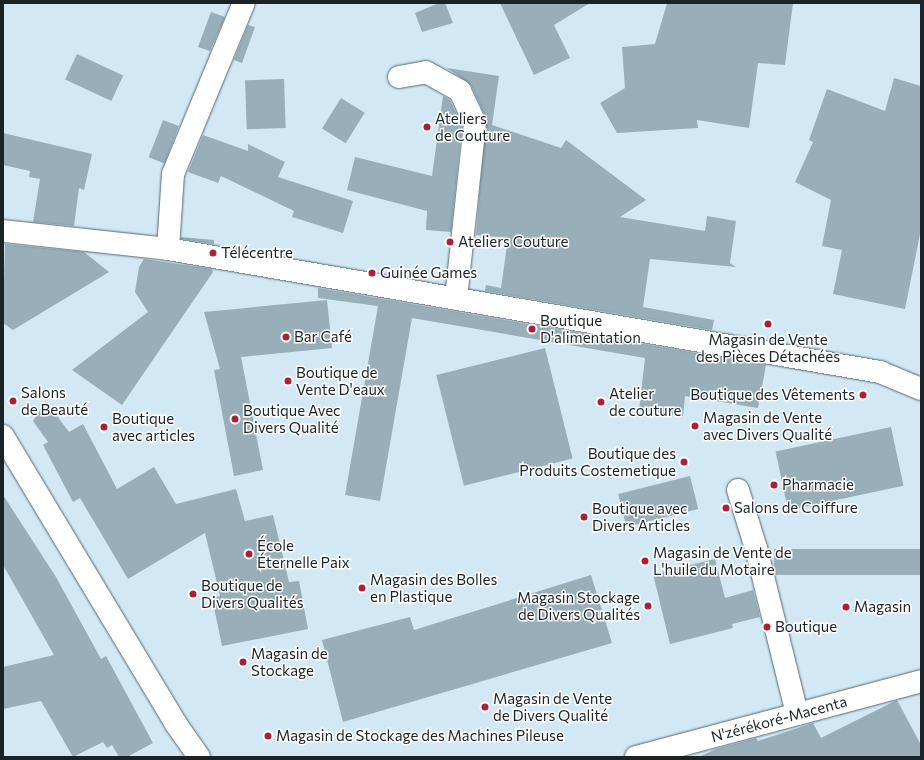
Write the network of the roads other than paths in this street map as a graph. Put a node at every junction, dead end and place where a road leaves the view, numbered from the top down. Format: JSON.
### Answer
{"nodes":[{"id":1,"x":244,"y":3,"type":"edge"},
{"id":2,"x":399,"y":77,"type":"dead end"},
{"id":3,"x":3,"y":231,"type":"edge"},
{"id":4,"x":168,"y":249,"type":"junction"},
{"id":5,"x":456,"y":299,"type":"junction"},
{"id":6,"x":921,"y":389,"type":"edge"},
{"id":7,"x":3,"y":436,"type":"edge"},
{"id":8,"x":738,"y":490,"type":"dead end"},
{"id":9,"x":921,"y":681,"type":"edge"},
{"id":10,"x":797,"y":714,"type":"junction"},
{"id":11,"x":684,"y":751,"type":"edge"},
{"id":12,"x":199,"y":757,"type":"edge"},
{"id":13,"x":636,"y":757,"type":"edge"}],
"edges":[{"from":1,"to":4,"type":"main road"},
{"from":2,"to":5,"type":"main road"},
{"from":3,"to":4,"type":"main road"},
{"from":4,"to":5,"type":"main road"},
{"from":5,"to":6,"type":"main road"},
{"from":7,"to":12,"type":"main road"},
{"from":8,"to":10,"type":"main road"},
{"from":9,"to":10,"type":"main road","name":"N'zérékoré-Macenta"},
{"from":10,"to":11,"type":"main road","name":"N'zérékoré-Macenta"},
{"from":11,"to":13,"type":"main road","name":"N'zérékoré-Macenta"}]}
